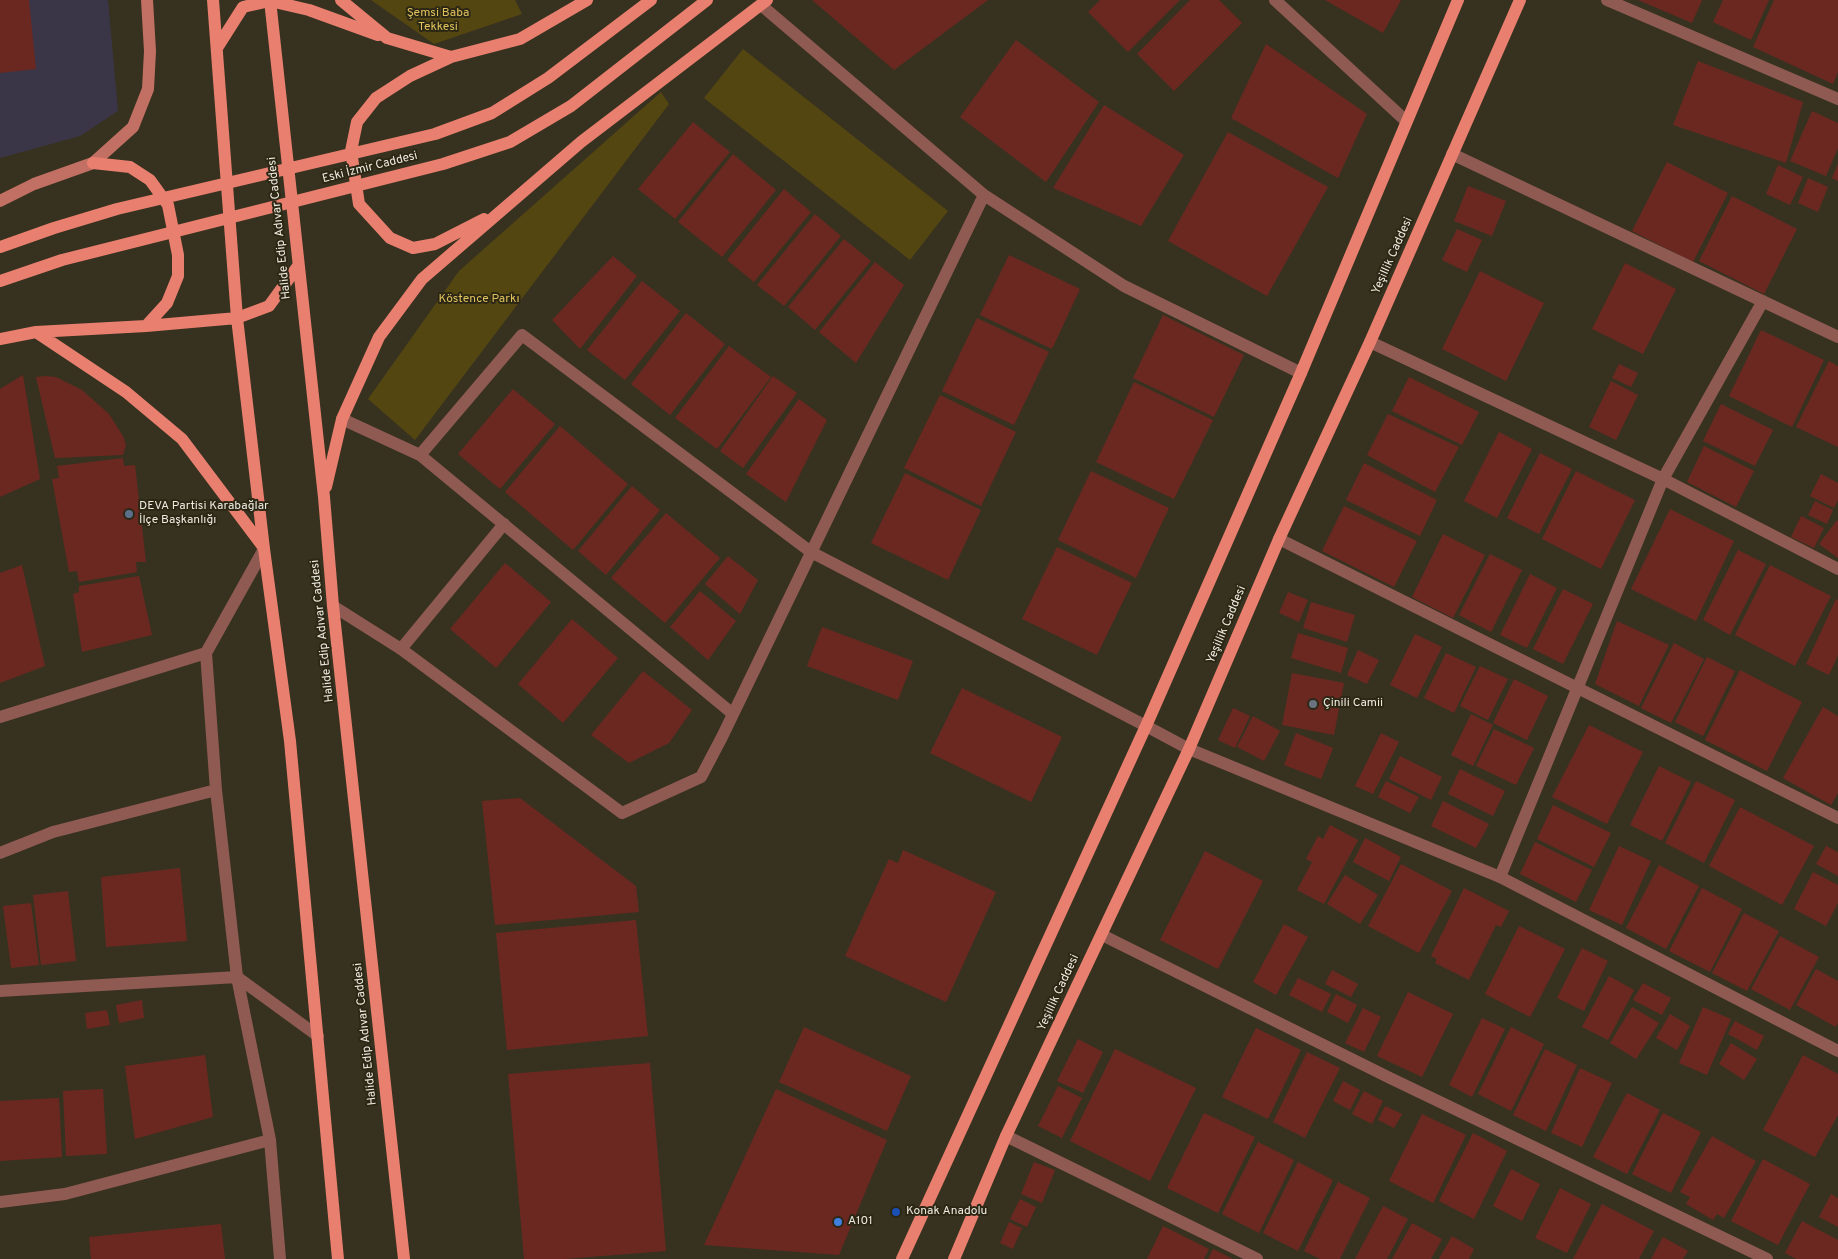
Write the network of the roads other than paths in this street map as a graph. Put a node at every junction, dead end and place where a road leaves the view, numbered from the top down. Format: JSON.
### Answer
{"nodes":[{"id":1,"x":147,"y":0,"type":"edge"},
{"id":2,"x":213,"y":0,"type":"edge"},
{"id":3,"x":341,"y":0,"type":"edge"},
{"id":4,"x":587,"y":0,"type":"edge"},
{"id":5,"x":651,"y":0,"type":"edge"},
{"id":6,"x":708,"y":0,"type":"edge"},
{"id":7,"x":1274,"y":0,"type":"edge"},
{"id":8,"x":1458,"y":0,"type":"edge"},
{"id":9,"x":1520,"y":0,"type":"edge"},
{"id":10,"x":1607,"y":0,"type":"edge"},
{"id":11,"x":270,"y":1,"type":"edge"},
{"id":12,"x":764,"y":2,"type":"edge"},
{"id":13,"x":387,"y":38,"type":"junction"},
{"id":14,"x":217,"y":48,"type":"junction"},
{"id":15,"x":451,"y":57,"type":"junction"},
{"id":16,"x":1838,"y":99,"type":"edge"},
{"id":17,"x":1406,"y":121,"type":"junction"},
{"id":18,"x":1452,"y":154,"type":"junction"},
{"id":19,"x":94,"y":163,"type":"junction"},
{"id":20,"x":984,"y":195,"type":"junction"},
{"id":21,"x":0,"y":201,"type":"edge"},
{"id":22,"x":503,"y":210,"type":"junction"},
{"id":23,"x":0,"y":247,"type":"edge"},
{"id":24,"x":298,"y":266,"type":"junction"},
{"id":25,"x":0,"y":281,"type":"edge"},
{"id":26,"x":1763,"y":301,"type":"junction"},
{"id":27,"x":237,"y":318,"type":"junction"},
{"id":28,"x":146,"y":326,"type":"junction"},
{"id":29,"x":36,"y":332,"type":"junction"},
{"id":30,"x":1838,"y":337,"type":"edge"},
{"id":31,"x":0,"y":339,"type":"edge"},
{"id":32,"x":1370,"y":342,"type":"junction"},
{"id":33,"x":1301,"y":374,"type":"junction"},
{"id":34,"x":342,"y":418,"type":"junction"},
{"id":35,"x":420,"y":455,"type":"junction"},
{"id":36,"x":1663,"y":479,"type":"junction"},
{"id":37,"x":324,"y":497,"type":"junction"},
{"id":38,"x":504,"y":524,"type":"junction"},
{"id":39,"x":1279,"y":539,"type":"junction"},
{"id":40,"x":264,"y":549,"type":"junction"},
{"id":41,"x":811,"y":552,"type":"junction"},
{"id":42,"x":1838,"y":569,"type":"edge"},
{"id":43,"x":333,"y":606,"type":"junction"},
{"id":44,"x":401,"y":649,"type":"junction"},
{"id":45,"x":206,"y":653,"type":"junction"},
{"id":46,"x":1578,"y":687,"type":"junction"},
{"id":47,"x":733,"y":714,"type":"junction"},
{"id":48,"x":0,"y":717,"type":"edge"},
{"id":49,"x":1146,"y":726,"type":"junction"},
{"id":50,"x":1189,"y":749,"type":"junction"},
{"id":51,"x":216,"y":790,"type":"junction"},
{"id":52,"x":1838,"y":818,"type":"edge"},
{"id":53,"x":0,"y":853,"type":"edge"},
{"id":54,"x":1500,"y":877,"type":"junction"},
{"id":55,"x":1102,"y":934,"type":"junction"},
{"id":56,"x":237,"y":977,"type":"junction"},
{"id":57,"x":0,"y":991,"type":"edge"},
{"id":58,"x":318,"y":1036,"type":"junction"},
{"id":59,"x":1838,"y":1051,"type":"edge"},
{"id":60,"x":1006,"y":1136,"type":"junction"},
{"id":61,"x":270,"y":1140,"type":"junction"},
{"id":62,"x":0,"y":1202,"type":"edge"},
{"id":63,"x":280,"y":1259,"type":"edge"},
{"id":64,"x":338,"y":1259,"type":"edge"},
{"id":65,"x":404,"y":1259,"type":"edge"},
{"id":66,"x":902,"y":1259,"type":"edge"},
{"id":67,"x":954,"y":1259,"type":"edge"},
{"id":68,"x":1256,"y":1259,"type":"edge"},
{"id":69,"x":1767,"y":1259,"type":"edge"}],
"edges":[{"from":1,"to":19,"type":"main road"},
{"from":2,"to":14,"type":"main road"},
{"from":3,"to":13,"type":"main road"},
{"from":4,"to":15,"type":"main road"},
{"from":5,"to":23,"type":"main road","name":"Eski İzmir Caddesi"},
{"from":6,"to":25,"type":"main road","name":"Eski İzmir Caddesi"},
{"from":7,"to":17,"type":"street"},
{"from":8,"to":17,"type":"main road"},
{"from":9,"to":18,"type":"main road","name":"Yeşillik Caddesi"},
{"from":10,"to":16,"type":"street"},
{"from":11,"to":13,"type":"main road"},
{"from":11,"to":14,"type":"main road"},
{"from":11,"to":24,"type":"main road","name":"Halide Edip Adıvar Caddesi"},
{"from":12,"to":20,"type":"street"},
{"from":12,"to":22,"type":"main road"},
{"from":13,"to":15,"type":"main road"},
{"from":14,"to":27,"type":"main road"},
{"from":15,"to":22,"type":"main road"},
{"from":17,"to":33,"type":"main road"},
{"from":18,"to":26,"type":"street"},
{"from":18,"to":32,"type":"main road","name":"Yeşillik Caddesi"},
{"from":19,"to":21,"type":"main road"},
{"from":19,"to":28,"type":"main road"},
{"from":20,"to":33,"type":"street"},
{"from":20,"to":41,"type":"street"},
{"from":22,"to":34,"type":"main road"},
{"from":24,"to":27,"type":"main road"},
{"from":24,"to":37,"type":"main road","name":"Halide Edip Adıvar Caddesi"},
{"from":26,"to":30,"type":"street"},
{"from":26,"to":36,"type":"street"},
{"from":27,"to":28,"type":"main road"},
{"from":27,"to":40,"type":"main road"},
{"from":28,"to":29,"type":"main road"},
{"from":29,"to":31,"type":"main road"},
{"from":29,"to":40,"type":"main road"},
{"from":32,"to":36,"type":"street"},
{"from":32,"to":39,"type":"main road","name":"Yeşillik Caddesi"},
{"from":33,"to":49,"type":"main road"},
{"from":34,"to":35,"type":"street"},
{"from":34,"to":37,"type":"main road"},
{"from":35,"to":38,"type":"street"},
{"from":35,"to":41,"type":"street"},
{"from":36,"to":42,"type":"street"},
{"from":36,"to":46,"type":"street"},
{"from":37,"to":43,"type":"main road","name":"Halide Edip Adıvar Caddesi"},
{"from":38,"to":44,"type":"street"},
{"from":38,"to":47,"type":"street"},
{"from":39,"to":46,"type":"street"},
{"from":39,"to":50,"type":"main road","name":"Yeşillik Caddesi"},
{"from":40,"to":45,"type":"street"},
{"from":40,"to":58,"type":"main road"},
{"from":41,"to":47,"type":"street"},
{"from":41,"to":49,"type":"street"},
{"from":43,"to":44,"type":"street"},
{"from":43,"to":65,"type":"main road","name":"Halide Edip Adıvar Caddesi"},
{"from":44,"to":47,"type":"street"},
{"from":45,"to":48,"type":"street"},
{"from":45,"to":51,"type":"street"},
{"from":46,"to":52,"type":"street"},
{"from":46,"to":54,"type":"street"},
{"from":49,"to":50,"type":"street"},
{"from":49,"to":66,"type":"main road"},
{"from":50,"to":54,"type":"street"},
{"from":50,"to":55,"type":"main road","name":"Yeşillik Caddesi"},
{"from":51,"to":53,"type":"street"},
{"from":51,"to":56,"type":"street"},
{"from":54,"to":59,"type":"street"},
{"from":55,"to":60,"type":"main road","name":"Yeşillik Caddesi"},
{"from":55,"to":69,"type":"street"},
{"from":56,"to":57,"type":"street"},
{"from":56,"to":58,"type":"street"},
{"from":56,"to":61,"type":"street"},
{"from":58,"to":64,"type":"main road"},
{"from":60,"to":67,"type":"main road","name":"Yeşillik Caddesi"},
{"from":60,"to":68,"type":"street"},
{"from":61,"to":62,"type":"street"},
{"from":61,"to":63,"type":"street"}]}
